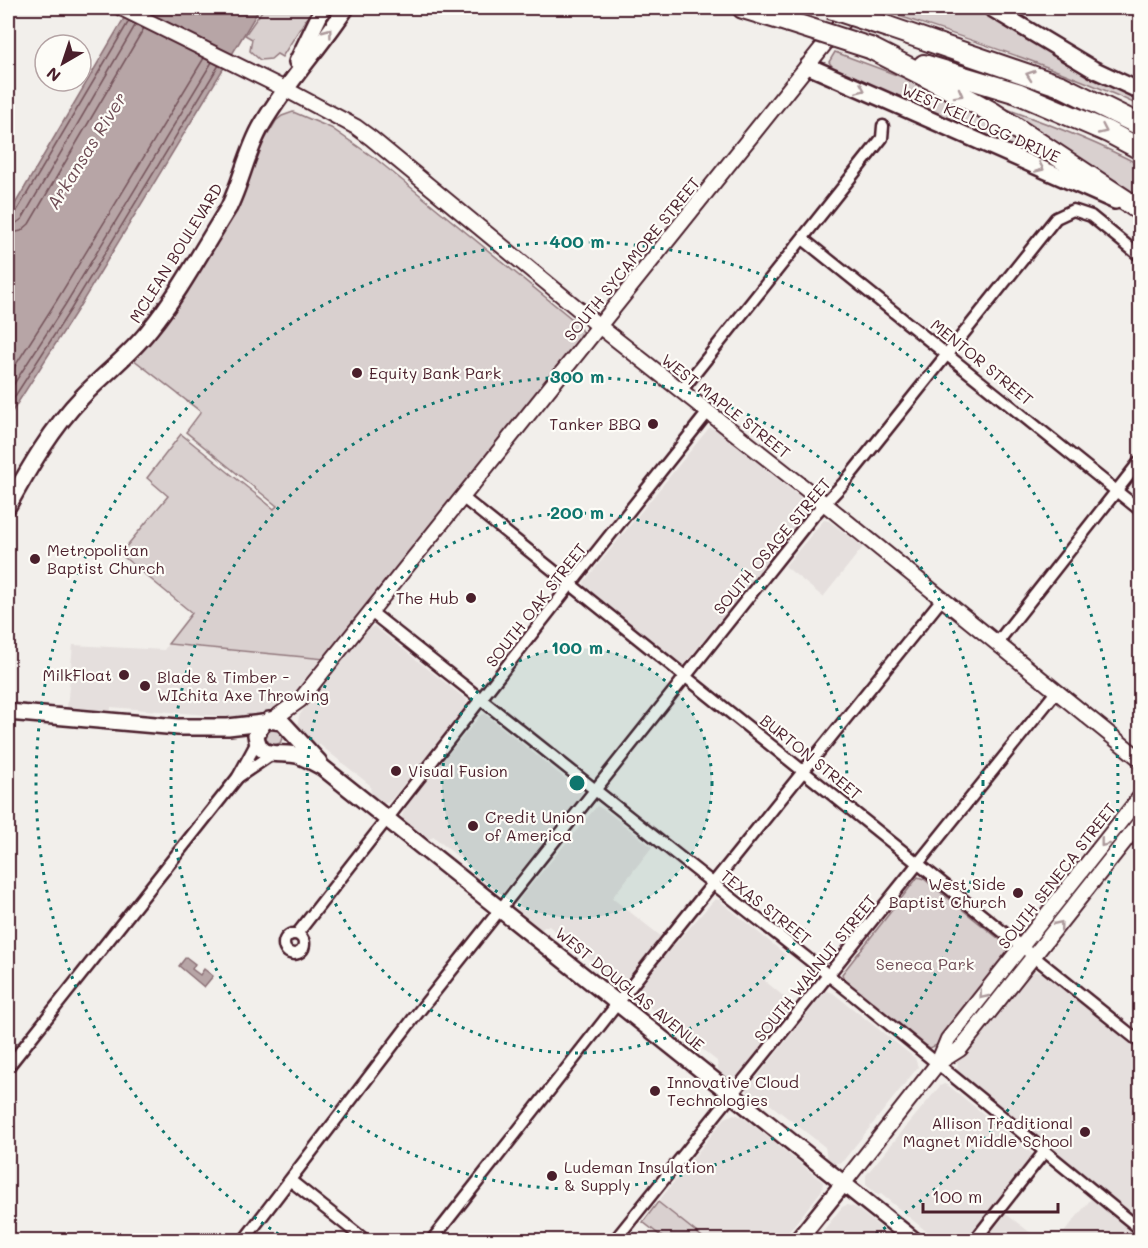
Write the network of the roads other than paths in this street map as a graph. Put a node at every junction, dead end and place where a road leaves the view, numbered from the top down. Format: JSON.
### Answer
{"nodes":[{"id":1,"x":121,"y":8,"type":"edge"},
{"id":2,"x":323,"y":8,"type":"edge"},
{"id":3,"x":346,"y":8,"type":"edge"},
{"id":4,"x":743,"y":8,"type":"edge"},
{"id":5,"x":830,"y":8,"type":"edge"},
{"id":6,"x":854,"y":8,"type":"edge"},
{"id":7,"x":991,"y":8,"type":"edge"},
{"id":8,"x":870,"y":48,"type":"junction"},
{"id":9,"x":808,"y":66,"type":"junction"},
{"id":10,"x":1061,"y":86,"type":"junction"},
{"id":11,"x":285,"y":89,"type":"junction"},
{"id":12,"x":1140,"y":91,"type":"edge"},
{"id":13,"x":1140,"y":114,"type":"edge"},
{"id":14,"x":1140,"y":125,"type":"edge"},
{"id":15,"x":883,"y":126,"type":"dead end"},
{"id":16,"x":1140,"y":149,"type":"edge"},
{"id":17,"x":1140,"y":211,"type":"edge"},
{"id":18,"x":803,"y":239,"type":"junction"},
{"id":19,"x":1140,"y":256,"type":"edge"},
{"id":20,"x":599,"y":326,"type":"junction"},
{"id":21,"x":947,"y":353,"type":"junction"},
{"id":22,"x":681,"y":391,"type":"junction"},
{"id":23,"x":708,"y":412,"type":"junction"},
{"id":24,"x":1140,"y":461,"type":"edge"},
{"id":25,"x":1117,"y":491,"type":"junction"},
{"id":26,"x":462,"y":497,"type":"junction"},
{"id":27,"x":825,"y":504,"type":"junction"},
{"id":28,"x":8,"y":506,"type":"edge"},
{"id":29,"x":1140,"y":510,"type":"edge"},
{"id":30,"x":571,"y":584,"type":"junction"},
{"id":31,"x":942,"y":599,"type":"junction"},
{"id":32,"x":371,"y":612,"type":"junction"},
{"id":33,"x":997,"y":643,"type":"junction"},
{"id":34,"x":686,"y":676,"type":"junction"},
{"id":35,"x":1056,"y":692,"type":"junction"},
{"id":36,"x":481,"y":699,"type":"junction"},
{"id":37,"x":300,"y":700,"type":"junction"},
{"id":38,"x":8,"y":712,"type":"edge"},
{"id":39,"x":268,"y":721,"type":"junction"},
{"id":40,"x":228,"y":727,"type":"junction"},
{"id":41,"x":290,"y":731,"type":"junction"},
{"id":42,"x":257,"y":741,"type":"junction"},
{"id":43,"x":275,"y":754,"type":"junction"},
{"id":44,"x":1140,"y":759,"type":"edge"},
{"id":45,"x":322,"y":766,"type":"junction"},
{"id":46,"x":804,"y":770,"type":"junction"},
{"id":47,"x":238,"y":777,"type":"junction"},
{"id":48,"x":595,"y":790,"type":"junction"},
{"id":49,"x":1140,"y":797,"type":"edge"},
{"id":50,"x":388,"y":818,"type":"junction"},
{"id":51,"x":1140,"y":822,"type":"edge"},
{"id":52,"x":918,"y":862,"type":"junction"},
{"id":53,"x":713,"y":884,"type":"junction"},
{"id":54,"x":501,"y":908,"type":"junction"},
{"id":55,"x":297,"y":934,"type":"dead end"},
{"id":56,"x":1022,"y":946,"type":"junction"},
{"id":57,"x":1035,"y":956,"type":"junction"},
{"id":58,"x":828,"y":975,"type":"junction"},
{"id":59,"x":618,"y":1003,"type":"junction"},
{"id":60,"x":1139,"y":1037,"type":"edge"},
{"id":61,"x":938,"y":1063,"type":"junction"},
{"id":62,"x":8,"y":1067,"type":"edge"},
{"id":63,"x":732,"y":1095,"type":"junction"},
{"id":64,"x":1045,"y":1151,"type":"junction"},
{"id":65,"x":291,"y":1181,"type":"junction"},
{"id":66,"x":843,"y":1184,"type":"junction"},
{"id":67,"x":1140,"y":1229,"type":"edge"},
{"id":68,"x":244,"y":1240,"type":"edge"},
{"id":69,"x":365,"y":1240,"type":"edge"},
{"id":70,"x":432,"y":1240,"type":"edge"},
{"id":71,"x":615,"y":1240,"type":"edge"},
{"id":72,"x":798,"y":1240,"type":"edge"},
{"id":73,"x":914,"y":1240,"type":"edge"},
{"id":74,"x":975,"y":1240,"type":"edge"}],
"edges":[{"from":1,"to":11,"type":"street","name":"WEST MAPLE STREET"},
{"from":2,"to":11,"type":"main road"},
{"from":11,"to":3,"type":"main road","one_way":true},
{"from":4,"to":8,"type":"highway","bridge":true},
{"from":10,"to":5,"type":"highway","one_way":true,"bridge":true},
{"from":6,"to":9,"type":"street","name":"SOUTH SYCAMORE STREET"},
{"from":7,"to":12,"type":"main road"},
{"from":8,"to":16,"type":"highway","one_way":true},
{"from":8,"to":17,"type":"highway","one_way":true},
{"from":9,"to":17,"type":"main road","name":"WEST KELLOGG DRIVE","one_way":true},
{"from":9,"to":20,"type":"street","name":"SOUTH SYCAMORE STREET"},
{"from":10,"to":13,"type":"highway"},
{"from":10,"to":14,"type":"highway"},
{"from":11,"to":20,"type":"street","name":"WEST MAPLE STREET"},
{"from":11,"to":28,"type":"main road","name":"MCLEAN BOULEVARD"},
{"from":15,"to":18,"type":"street"},
{"from":18,"to":21,"type":"street","name":"MENTOR STREET"},
{"from":18,"to":22,"type":"street"},
{"from":19,"to":21,"type":"street","name":"SOUTH OSAGE STREET"},
{"from":20,"to":22,"type":"street","name":"WEST MAPLE STREET"},
{"from":20,"to":26,"type":"street","name":"SOUTH SYCAMORE STREET"},
{"from":21,"to":25,"type":"street","name":"MENTOR STREET"},
{"from":21,"to":27,"type":"street","name":"SOUTH OSAGE STREET"},
{"from":22,"to":23,"type":"street","name":"WEST MAPLE STREET"},
{"from":23,"to":27,"type":"street","name":"WEST MAPLE STREET"},
{"from":23,"to":30,"type":"street","name":"SOUTH OAK STREET"},
{"from":24,"to":25,"type":"street"},
{"from":25,"to":29,"type":"street","name":"MENTOR STREET"},
{"from":25,"to":33,"type":"street"},
{"from":26,"to":30,"type":"street","name":"BURTON STREET"},
{"from":26,"to":32,"type":"street","name":"SOUTH SYCAMORE STREET"},
{"from":27,"to":31,"type":"street","name":"WEST MAPLE STREET"},
{"from":27,"to":34,"type":"street","name":"SOUTH OSAGE STREET"},
{"from":30,"to":34,"type":"street","name":"BURTON STREET"},
{"from":30,"to":36,"type":"street","name":"SOUTH OAK STREET"},
{"from":31,"to":33,"type":"street","name":"WEST MAPLE STREET"},
{"from":31,"to":46,"type":"street"},
{"from":32,"to":36,"type":"street","name":"TEXAS STREET"},
{"from":32,"to":37,"type":"street","name":"SOUTH SYCAMORE STREET"},
{"from":33,"to":35,"type":"street","name":"WEST MAPLE STREET"},
{"from":34,"to":46,"type":"street","name":"BURTON STREET"},
{"from":34,"to":48,"type":"street","name":"SOUTH OSAGE STREET"},
{"from":35,"to":44,"type":"street","name":"WEST MAPLE STREET"},
{"from":35,"to":52,"type":"street","name":"SOUTH WALNUT STREET"},
{"from":36,"to":48,"type":"street","name":"TEXAS STREET"},
{"from":36,"to":50,"type":"street","name":"SOUTH OAK STREET"},
{"from":37,"to":39,"type":"street","name":"SOUTH SYCAMORE STREET"},
{"from":37,"to":41,"type":"street","name":"SOUTH SYCAMORE STREET"},
{"from":38,"to":40,"type":"main road","name":"WEST DOUGLAS AVENUE"},
{"from":39,"to":40,"type":"main road","name":"WEST DOUGLAS AVENUE"},
{"from":39,"to":41,"type":"main road","name":"WEST DOUGLAS AVENUE"},
{"from":39,"to":42,"type":"main road"},
{"from":40,"to":42,"type":"main road","name":"WEST DOUGLAS AVENUE"},
{"from":41,"to":43,"type":"main road"},
{"from":41,"to":45,"type":"main road","name":"WEST DOUGLAS AVENUE"},
{"from":42,"to":43,"type":"main road","name":"WEST DOUGLAS AVENUE"},
{"from":42,"to":47,"type":"street"},
{"from":43,"to":45,"type":"main road","name":"WEST DOUGLAS AVENUE"},
{"from":43,"to":47,"type":"street"},
{"from":45,"to":50,"type":"main road","name":"WEST DOUGLAS AVENUE"},
{"from":46,"to":52,"type":"street","name":"BURTON STREET"},
{"from":46,"to":53,"type":"street"},
{"from":47,"to":62,"type":"street"},
{"from":48,"to":53,"type":"street","name":"TEXAS STREET"},
{"from":48,"to":54,"type":"street","name":"SOUTH OSAGE STREET"},
{"from":49,"to":56,"type":"street","name":"SOUTH SENECA STREET","one_way":true},
{"from":50,"to":54,"type":"main road","name":"WEST DOUGLAS AVENUE"},
{"from":50,"to":55,"type":"street","name":"SOUTH OAK STREET"},
{"from":57,"to":51,"type":"street","name":"SOUTH SENECA STREET","one_way":true},
{"from":52,"to":56,"type":"street","name":"BURTON STREET"},
{"from":52,"to":58,"type":"street","name":"SOUTH WALNUT STREET"},
{"from":53,"to":58,"type":"street","name":"TEXAS STREET"},
{"from":53,"to":59,"type":"street"},
{"from":54,"to":59,"type":"main road","name":"WEST DOUGLAS AVENUE"},
{"from":54,"to":65,"type":"street","name":"SOUTH OSAGE STREET"},
{"from":56,"to":57,"type":"street","name":"BURTON STREET"},
{"from":56,"to":61,"type":"street","name":"SOUTH SENECA STREET","one_way":true},
{"from":57,"to":60,"type":"street","name":"BURTON STREET"},
{"from":57,"to":61,"type":"street","name":"SOUTH SENECA STREET"},
{"from":58,"to":61,"type":"street","name":"TEXAS STREET"},
{"from":58,"to":63,"type":"street","name":"SOUTH WALNUT STREET"},
{"from":59,"to":63,"type":"main road","name":"WEST DOUGLAS AVENUE"},
{"from":59,"to":70,"type":"street"},
{"from":61,"to":64,"type":"street","name":"TEXAS STREET"},
{"from":61,"to":66,"type":"street","name":"SOUTH SENECA STREET"},
{"from":63,"to":66,"type":"main road","name":"WEST DOUGLAS AVENUE"},
{"from":63,"to":71,"type":"street","name":"SOUTH WALNUT STREET"},
{"from":64,"to":67,"type":"street","name":"TEXAS STREET"},
{"from":64,"to":74,"type":"street"},
{"from":65,"to":68,"type":"street","name":"SOUTH OSAGE STREET"},
{"from":65,"to":69,"type":"street"},
{"from":66,"to":72,"type":"main road"},
{"from":66,"to":73,"type":"main road","name":"WEST DOUGLAS AVENUE"}]}
